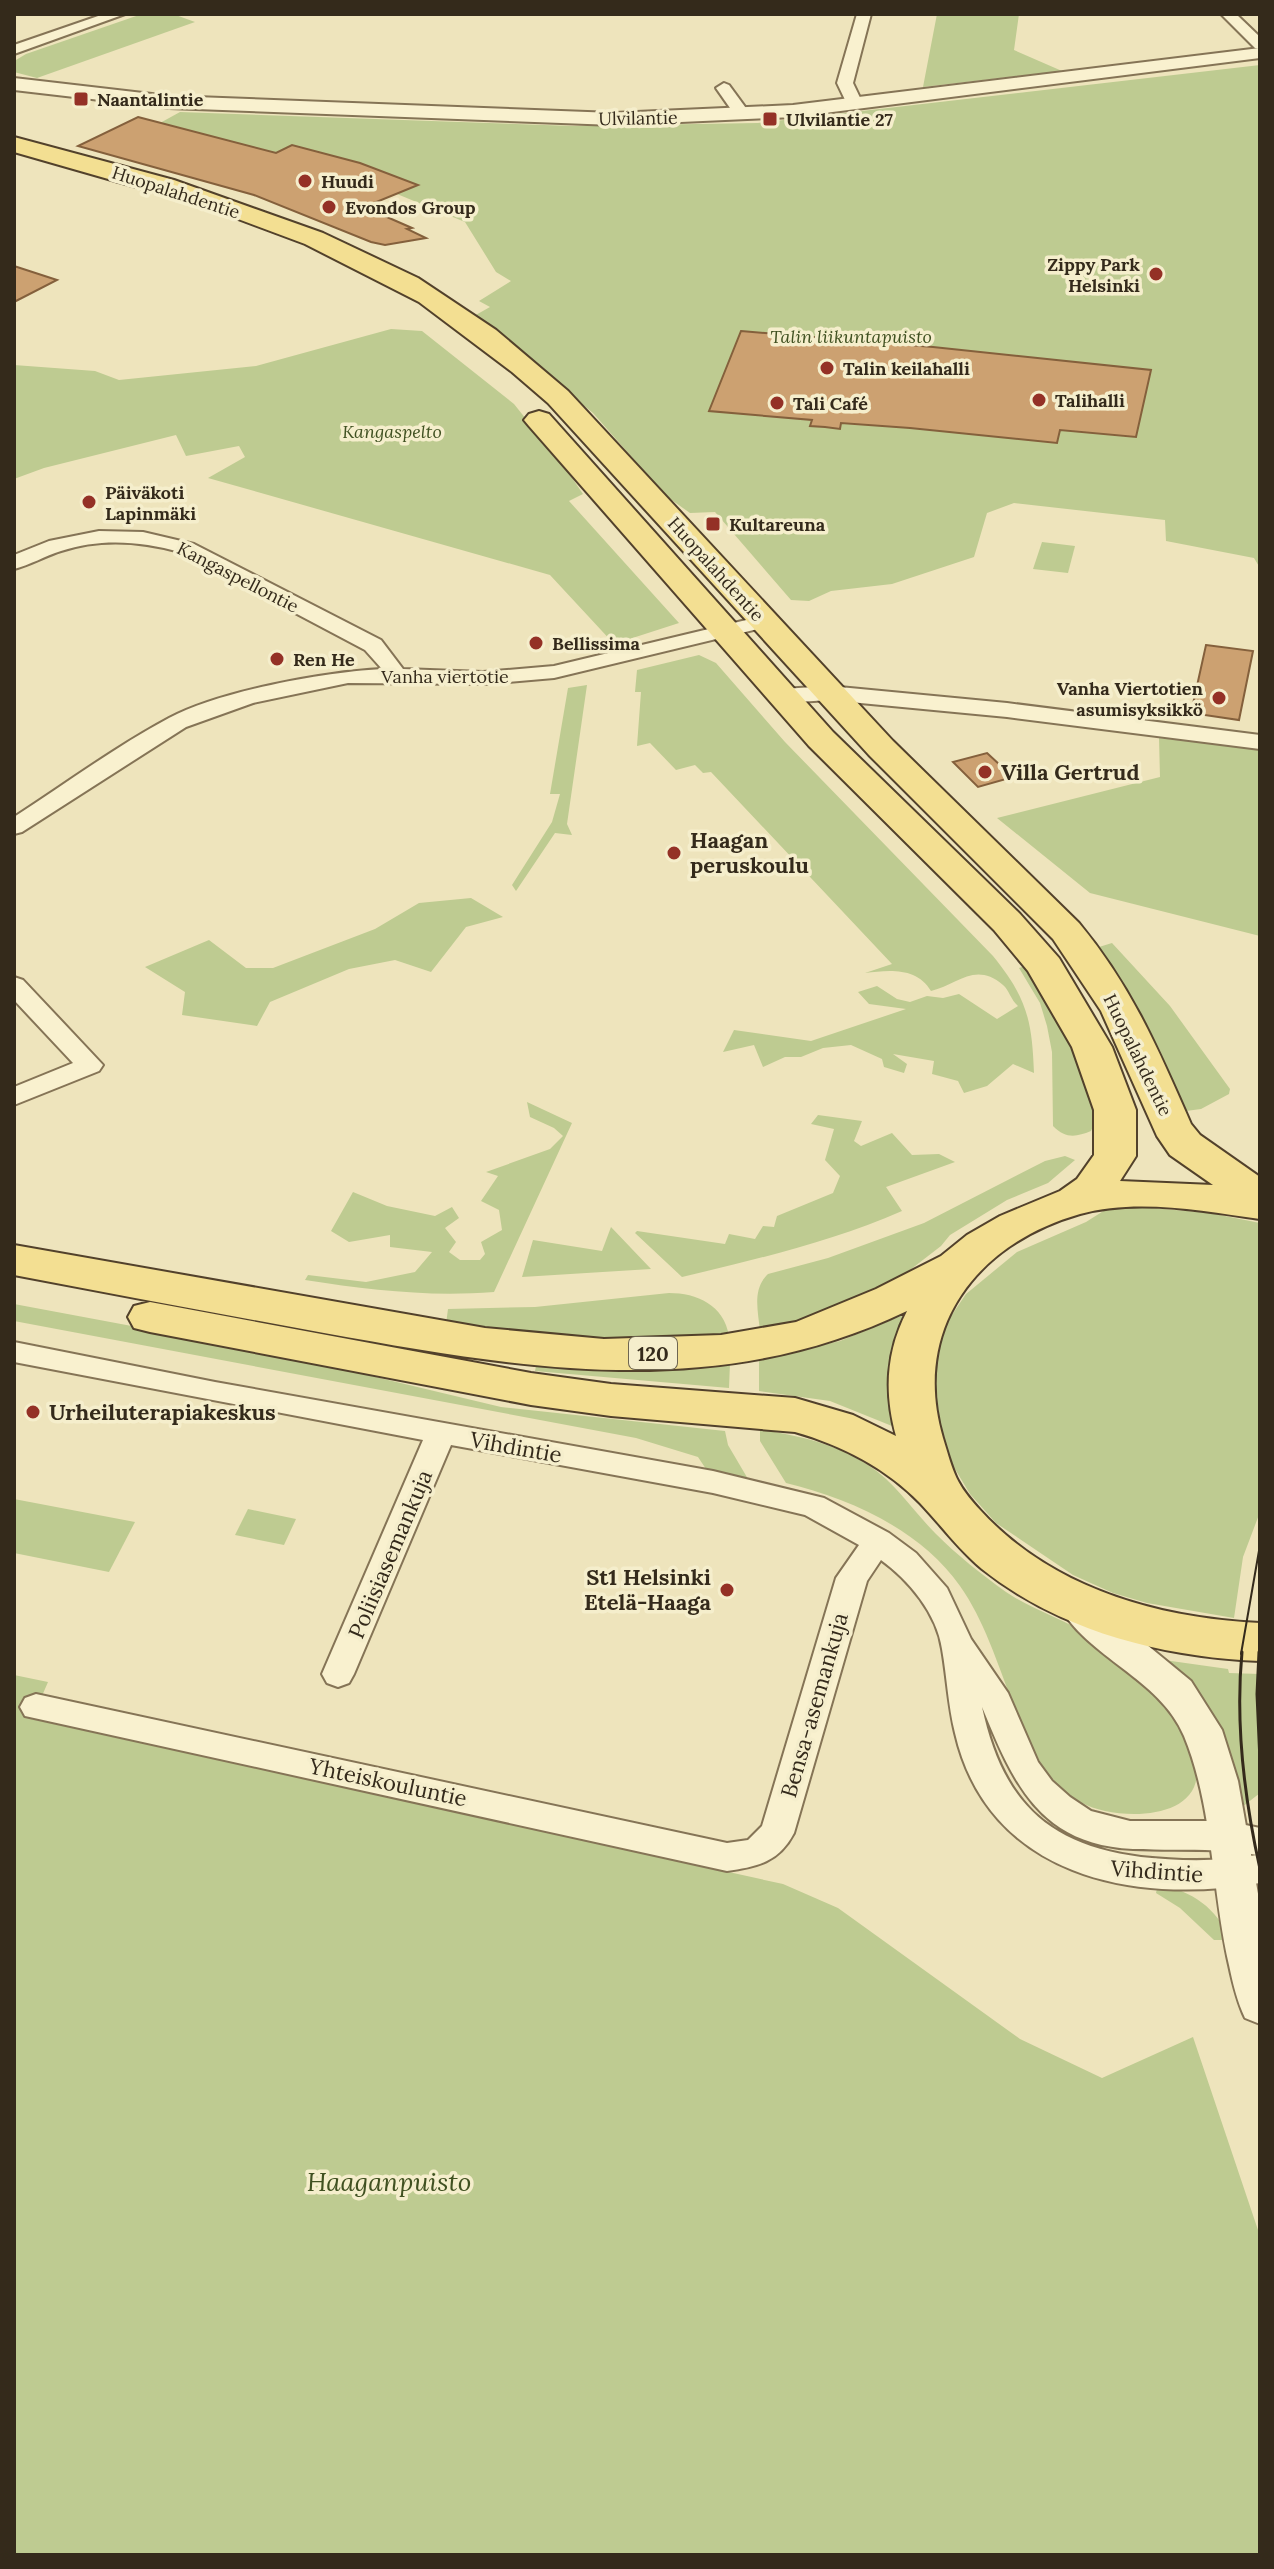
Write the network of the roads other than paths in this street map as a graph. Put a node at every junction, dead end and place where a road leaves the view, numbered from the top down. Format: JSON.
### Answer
{"nodes":[{"id":1,"x":118,"y":14,"type":"edge"},
{"id":2,"x":864,"y":14,"type":"edge"},
{"id":3,"x":1228,"y":14,"type":"edge"},
{"id":4,"x":1260,"y":45,"type":"edge"},
{"id":5,"x":14,"y":50,"type":"edge"},
{"id":6,"x":1260,"y":53,"type":"edge"},
{"id":7,"x":14,"y":84,"type":"edge"},
{"id":8,"x":724,"y":88,"type":"dead end"},
{"id":9,"x":855,"y":104,"type":"junction"},
{"id":10,"x":743,"y":115,"type":"junction"},
{"id":11,"x":14,"y":144,"type":"edge"},
{"id":12,"x":14,"y":161,"type":"edge"},
{"id":13,"x":14,"y":563,"type":"edge"},
{"id":14,"x":763,"y":622,"type":"junction"},
{"id":15,"x":725,"y":631,"type":"junction"},
{"id":16,"x":396,"y":675,"type":"junction"},
{"id":17,"x":829,"y":693,"type":"junction"},
{"id":18,"x":783,"y":696,"type":"junction"},
{"id":19,"x":1260,"y":742,"type":"edge"},
{"id":20,"x":14,"y":827,"type":"edge"},
{"id":21,"x":14,"y":985,"type":"edge"},
{"id":22,"x":14,"y":1097,"type":"edge"},
{"id":23,"x":1260,"y":1197,"type":"edge"},
{"id":24,"x":1075,"y":1201,"type":"junction"},
{"id":25,"x":1260,"y":1205,"type":"edge"},
{"id":26,"x":14,"y":1260,"type":"edge"},
{"id":27,"x":956,"y":1267,"type":"junction"},
{"id":28,"x":14,"y":1291,"type":"edge"},
{"id":29,"x":14,"y":1352,"type":"edge"},
{"id":30,"x":441,"y":1433,"type":"junction"},
{"id":31,"x":935,"y":1489,"type":"junction"},
{"id":32,"x":878,"y":1541,"type":"junction"},
{"id":33,"x":1074,"y":1601,"type":"junction"},
{"id":34,"x":1260,"y":1642,"type":"edge"},
{"id":35,"x":338,"y":1674,"type":"dead end"},
{"id":36,"x":36,"y":1707,"type":"dead end"},
{"id":37,"x":740,"y":1855,"type":"joint"},
{"id":38,"x":1245,"y":1855,"type":"edge"},
{"id":39,"x":1260,"y":2005,"type":"edge"}],
"edges":[{"from":1,"to":5,"type":"street"},
{"from":2,"to":9,"type":"street"},
{"from":3,"to":4,"type":"street"},
{"from":6,"to":9,"type":"street","name":"Ulvilantie"},
{"from":7,"to":10,"type":"street","name":"Ulvilantie"},
{"from":8,"to":10,"type":"street"},
{"from":9,"to":10,"type":"street","name":"Ulvilantie"},
{"from":11,"to":14,"type":"main road","name":"Huopalahdentie"},
{"from":12,"to":15,"type":"main road","name":"Huopalahdentie"},
{"from":13,"to":16,"type":"street","name":"Kangaspellontie"},
{"from":14,"to":15,"type":"street","name":"Vanha viertotie"},
{"from":14,"to":17,"type":"main road","name":"Huopalahdentie"},
{"from":15,"to":16,"type":"street","name":"Vanha viertotie"},
{"from":15,"to":18,"type":"main road","name":"Huopalahdentie"},
{"from":16,"to":20,"type":"street","name":"Vanha viertotie"},
{"from":17,"to":18,"type":"street"},
{"from":17,"to":19,"type":"street"},
{"from":17,"to":23,"type":"main road","name":"Huopalahdentie"},
{"from":18,"to":24,"type":"main road","name":"Huopalahdentie"},
{"from":21,"to":22,"type":"street"},
{"from":24,"to":25,"type":"main road"},
{"from":24,"to":27,"type":"main road"},
{"from":26,"to":27,"type":"main road","number":"120"},
{"from":27,"to":31,"type":"main road"},
{"from":28,"to":31,"type":"main road","number":"120"},
{"from":29,"to":30,"type":"street","name":"Vihdintie"},
{"from":30,"to":32,"type":"street","name":"Vihdintie"},
{"from":30,"to":35,"type":"street","name":"Poliisiasemankuja"},
{"from":31,"to":33,"type":"main road"},
{"from":32,"to":37,"type":"street","name":"Bensa-asemankuja"},
{"from":32,"to":38,"type":"street","name":"Vihdintie"},
{"from":33,"to":34,"type":"main road"},
{"from":33,"to":38,"type":"street"},
{"from":36,"to":37,"type":"street","name":"Yhteiskouluntie"},
{"from":38,"to":39,"type":"street"}]}
